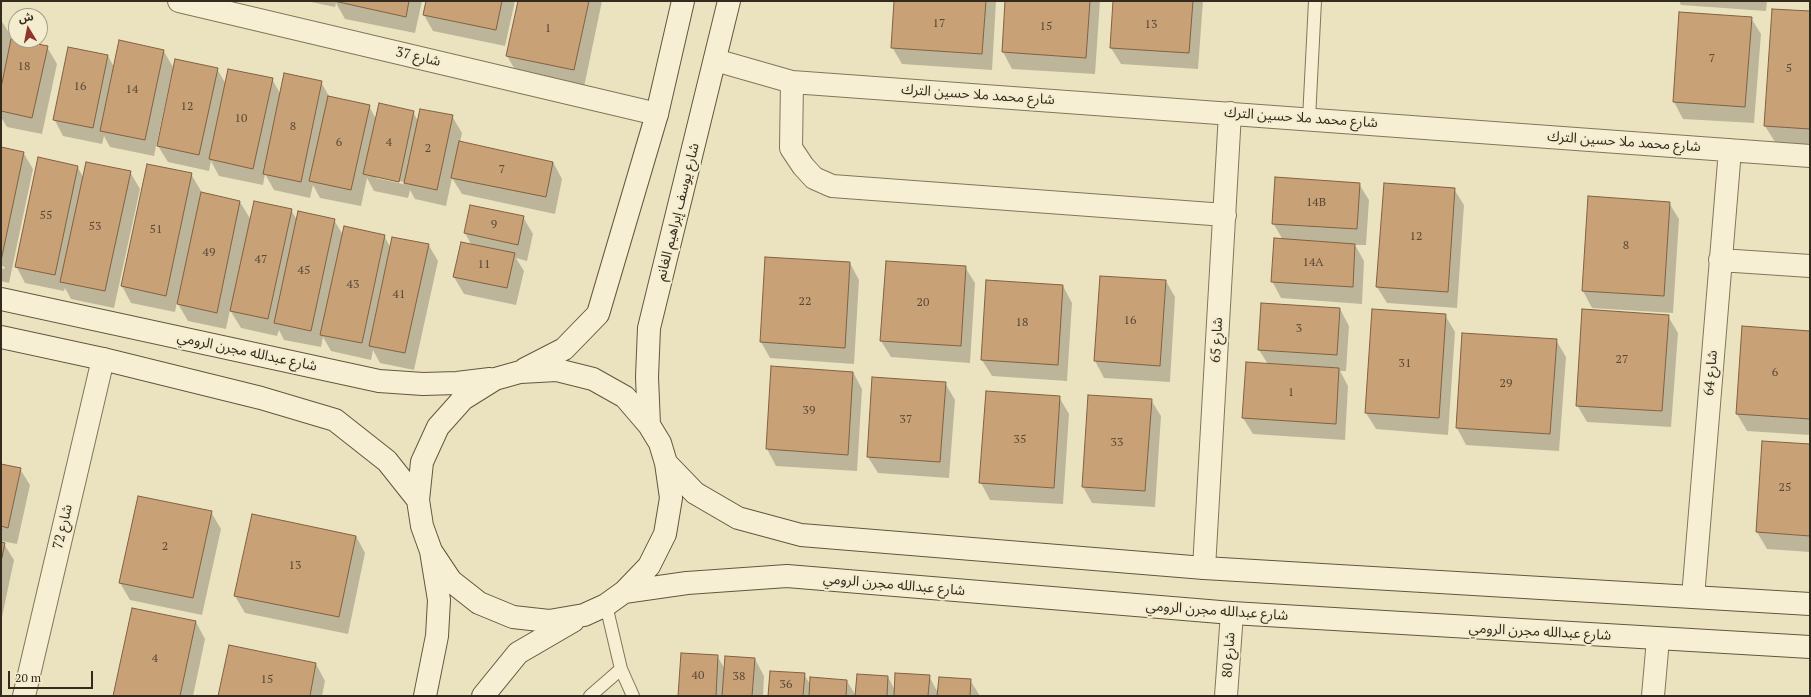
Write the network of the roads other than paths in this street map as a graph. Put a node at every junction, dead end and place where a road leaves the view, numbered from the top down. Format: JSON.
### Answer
{"nodes":[{"id":1,"x":179,"y":1,"type":"edge"},
{"id":2,"x":683,"y":1,"type":"edge"},
{"id":3,"x":729,"y":1,"type":"edge"},
{"id":4,"x":1315,"y":1,"type":"edge"},
{"id":5,"x":715,"y":60,"type":"junction"},
{"id":6,"x":792,"y":82,"type":"junction"},
{"id":7,"x":1230,"y":113,"type":"junction"},
{"id":8,"x":657,"y":114,"type":"junction"},
{"id":9,"x":1309,"y":119,"type":"junction"},
{"id":10,"x":1730,"y":150,"type":"junction"},
{"id":11,"x":1810,"y":156,"type":"edge"},
{"id":12,"x":1225,"y":215,"type":"junction"},
{"id":13,"x":1720,"y":260,"type":"junction"},
{"id":14,"x":1810,"y":266,"type":"edge"},
{"id":15,"x":1,"y":299,"type":"edge"},
{"id":16,"x":1,"y":337,"type":"edge"},
{"id":17,"x":103,"y":359,"type":"junction"},
{"id":18,"x":520,"y":372,"type":"junction"},
{"id":19,"x":495,"y":379,"type":"junction"},
{"id":20,"x":649,"y":425,"type":"junction"},
{"id":21,"x":666,"y":463,"type":"junction"},
{"id":22,"x":418,"y":500,"type":"junction"},
{"id":23,"x":431,"y":551,"type":"junction"},
{"id":24,"x":1204,"y":568,"type":"junction"},
{"id":25,"x":624,"y":592,"type":"junction"},
{"id":26,"x":1693,"y":597,"type":"junction"},
{"id":27,"x":1810,"y":604,"type":"edge"},
{"id":28,"x":606,"y":605,"type":"junction"},
{"id":29,"x":1232,"y":613,"type":"junction"},
{"id":30,"x":584,"y":615,"type":"junction"},
{"id":31,"x":1658,"y":639,"type":"junction"},
{"id":32,"x":1810,"y":647,"type":"edge"},
{"id":33,"x":621,"y":669,"type":"junction"},
{"id":34,"x":24,"y":696,"type":"edge"},
{"id":35,"x":425,"y":696,"type":"edge"},
{"id":36,"x":483,"y":696,"type":"edge"},
{"id":37,"x":590,"y":696,"type":"edge"},
{"id":38,"x":633,"y":696,"type":"edge"},
{"id":39,"x":1226,"y":696,"type":"edge"},
{"id":40,"x":1653,"y":696,"type":"edge"}],
"edges":[{"from":1,"to":8,"type":"street","name":"شارع 37"},
{"from":2,"to":8,"type":"street"},
{"from":3,"to":5,"type":"street","name":"شارع يوسف إبراهيم الغانم"},
{"from":4,"to":9,"type":"lane"},
{"from":5,"to":6,"type":"street","name":"شارع محمد ملا حسين الترك"},
{"from":5,"to":20,"type":"street","name":"شارع يوسف إبراهيم الغانم"},
{"from":6,"to":7,"type":"street","name":"شارع محمد ملا حسين الترك"},
{"from":6,"to":12,"type":"street"},
{"from":7,"to":9,"type":"street","name":"شارع محمد ملا حسين الترك"},
{"from":7,"to":12,"type":"street","name":"شارع 65"},
{"from":8,"to":18,"type":"street"},
{"from":9,"to":10,"type":"street","name":"شارع محمد ملا حسين الترك"},
{"from":10,"to":11,"type":"street","name":"شارع محمد ملا حسين الترك"},
{"from":10,"to":13,"type":"street","name":"شارع 64"},
{"from":12,"to":24,"type":"street","name":"شارع 65"},
{"from":13,"to":14,"type":"street"},
{"from":13,"to":26,"type":"street","name":"شارع 64"},
{"from":15,"to":19,"type":"street","name":"شارع عبدالله مجرن الرومي"},
{"from":16,"to":17,"type":"street"},
{"from":17,"to":22,"type":"street"},
{"from":17,"to":34,"type":"street","name":"شارع 72"},
{"from":18,"to":19,"type":"street"},
{"from":18,"to":20,"type":"street"},
{"from":19,"to":22,"type":"street"},
{"from":20,"to":21,"type":"street"},
{"from":21,"to":24,"type":"street"},
{"from":21,"to":25,"type":"street"},
{"from":22,"to":23,"type":"street"},
{"from":23,"to":30,"type":"street"},
{"from":23,"to":35,"type":"street"},
{"from":24,"to":26,"type":"street"},
{"from":25,"to":28,"type":"street"},
{"from":25,"to":29,"type":"street","name":"شارع عبدالله مجرن الرومي"},
{"from":26,"to":27,"type":"street"},
{"from":28,"to":30,"type":"street"},
{"from":28,"to":33,"type":"lane"},
{"from":29,"to":31,"type":"street","name":"شارع عبدالله مجرن الرومي"},
{"from":29,"to":39,"type":"street","name":"شارع 80"},
{"from":30,"to":36,"type":"street"},
{"from":31,"to":32,"type":"street","name":"شارع عبدالله مجرن الرومي"},
{"from":31,"to":40,"type":"street"},
{"from":33,"to":37,"type":"lane"},
{"from":33,"to":38,"type":"lane"}]}
